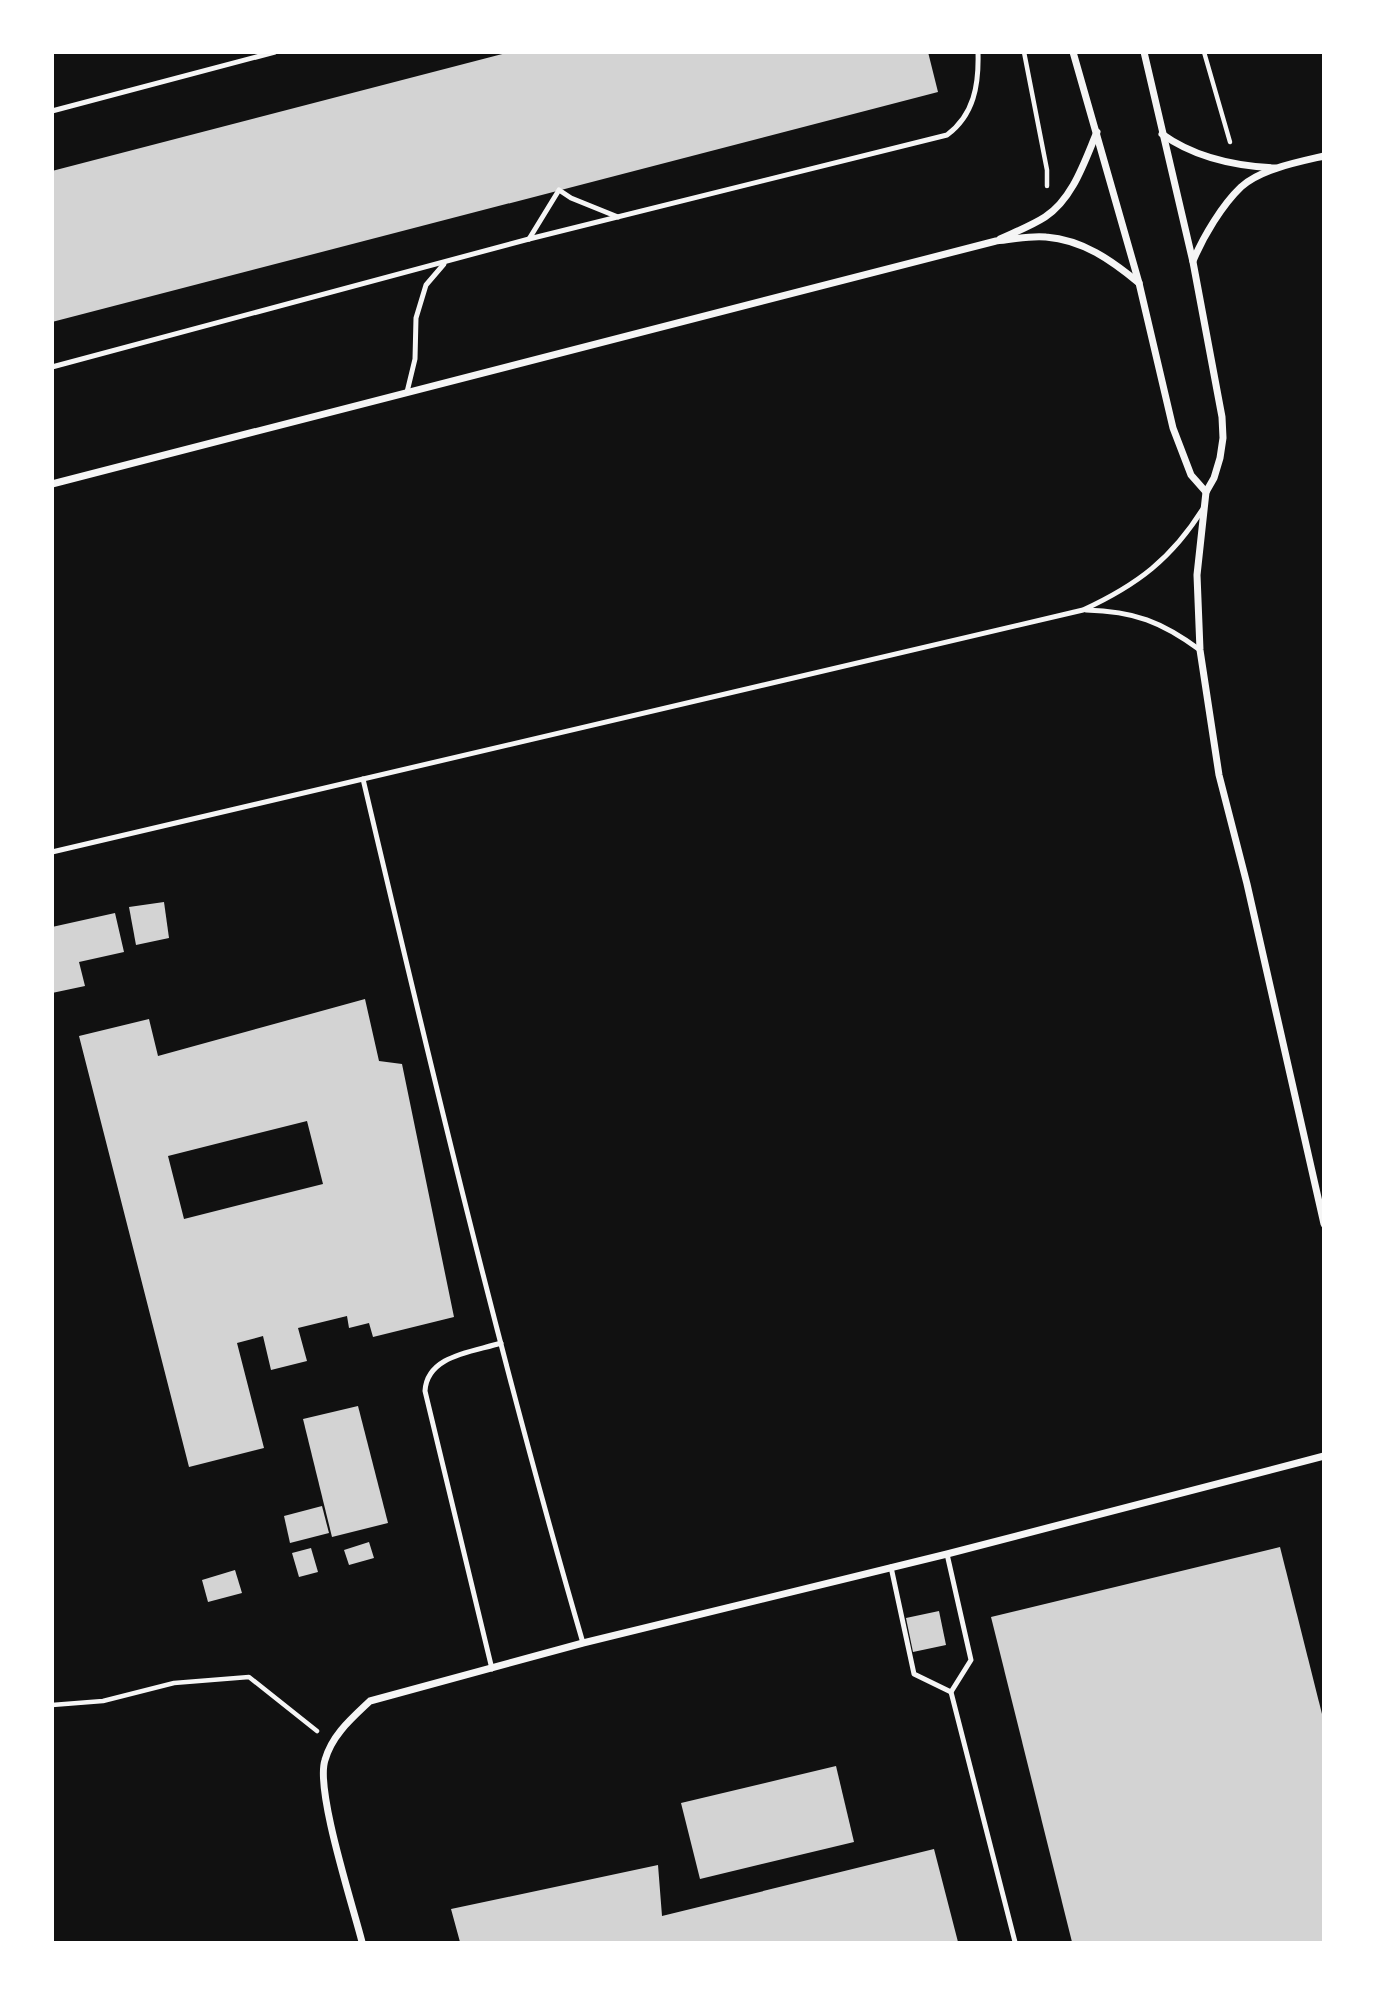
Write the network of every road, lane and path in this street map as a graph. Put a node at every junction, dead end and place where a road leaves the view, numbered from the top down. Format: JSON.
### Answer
{"nodes":[{"id":1,"x":275,"y":52,"type":"edge"},
{"id":2,"x":978,"y":52,"type":"edge"},
{"id":3,"x":1024,"y":52,"type":"edge"},
{"id":4,"x":1073,"y":52,"type":"edge"},
{"id":5,"x":1144,"y":52,"type":"edge"},
{"id":6,"x":1204,"y":52,"type":"edge"},
{"id":7,"x":52,"y":111,"type":"edge"},
{"id":8,"x":1097,"y":132,"type":"junction"},
{"id":9,"x":1162,"y":134,"type":"junction"},
{"id":10,"x":1324,"y":156,"type":"edge"},
{"id":11,"x":1238,"y":166,"type":"junction"},
{"id":12,"x":1276,"y":169,"type":"junction"},
{"id":13,"x":1047,"y":216,"type":"junction"},
{"id":14,"x":620,"y":218,"type":"junction"},
{"id":15,"x":529,"y":239,"type":"junction"},
{"id":16,"x":996,"y":241,"type":"junction"},
{"id":17,"x":1193,"y":262,"type":"junction"},
{"id":18,"x":443,"y":264,"type":"junction"},
{"id":19,"x":1139,"y":282,"type":"junction"},
{"id":20,"x":52,"y":367,"type":"edge"},
{"id":21,"x":407,"y":392,"type":"junction"},
{"id":22,"x":52,"y":484,"type":"edge"},
{"id":23,"x":1206,"y":492,"type":"junction"},
{"id":24,"x":1205,"y":505,"type":"junction"},
{"id":25,"x":1083,"y":610,"type":"junction"},
{"id":26,"x":1200,"y":650,"type":"junction"},
{"id":27,"x":363,"y":779,"type":"junction"},
{"id":28,"x":52,"y":852,"type":"edge"},
{"id":29,"x":1324,"y":1224,"type":"edge"},
{"id":30,"x":501,"y":1343,"type":"junction"},
{"id":31,"x":1324,"y":1456,"type":"edge"},
{"id":32,"x":947,"y":1554,"type":"junction"},
{"id":33,"x":890,"y":1566,"type":"junction"},
{"id":34,"x":583,"y":1643,"type":"junction"},
{"id":35,"x":492,"y":1670,"type":"junction"},
{"id":36,"x":951,"y":1692,"type":"junction"},
{"id":37,"x":52,"y":1704,"type":"edge"},
{"id":38,"x":331,"y":1742,"type":"junction"},
{"id":39,"x":362,"y":1942,"type":"edge"},
{"id":40,"x":1015,"y":1942,"type":"edge"}],
"edges":[{"from":1,"to":7,"type":"lane"},
{"from":2,"to":14,"type":"lane"},
{"from":3,"to":13,"type":"path"},
{"from":4,"to":8,"type":"street"},
{"from":5,"to":9,"type":"street"},
{"from":6,"to":11,"type":"path"},
{"from":8,"to":13,"type":"street"},
{"from":8,"to":19,"type":"street"},
{"from":9,"to":11,"type":"street"},
{"from":9,"to":17,"type":"street"},
{"from":10,"to":12,"type":"street"},
{"from":11,"to":12,"type":"street"},
{"from":12,"to":17,"type":"street"},
{"from":13,"to":16,"type":"street"},
{"from":14,"to":15,"type":"lane"},
{"from":14,"to":15,"type":"lane"},
{"from":15,"to":18,"type":"lane"},
{"from":16,"to":19,"type":"street"},
{"from":16,"to":21,"type":"street"},
{"from":17,"to":23,"type":"street"},
{"from":18,"to":20,"type":"lane"},
{"from":18,"to":21,"type":"lane"},
{"from":19,"to":23,"type":"street"},
{"from":21,"to":22,"type":"street"},
{"from":23,"to":24,"type":"street"},
{"from":24,"to":25,"type":"lane"},
{"from":24,"to":26,"type":"street"},
{"from":25,"to":26,"type":"lane"},
{"from":25,"to":27,"type":"lane"},
{"from":26,"to":29,"type":"street"},
{"from":27,"to":28,"type":"lane"},
{"from":27,"to":30,"type":"lane"},
{"from":30,"to":34,"type":"lane"},
{"from":30,"to":35,"type":"lane"},
{"from":31,"to":32,"type":"street"},
{"from":32,"to":33,"type":"street"},
{"from":32,"to":36,"type":"lane"},
{"from":33,"to":34,"type":"street"},
{"from":33,"to":36,"type":"lane"},
{"from":34,"to":35,"type":"street"},
{"from":35,"to":38,"type":"street"},
{"from":36,"to":40,"type":"lane"},
{"from":37,"to":38,"type":"path"},
{"from":38,"to":39,"type":"street"}]}
